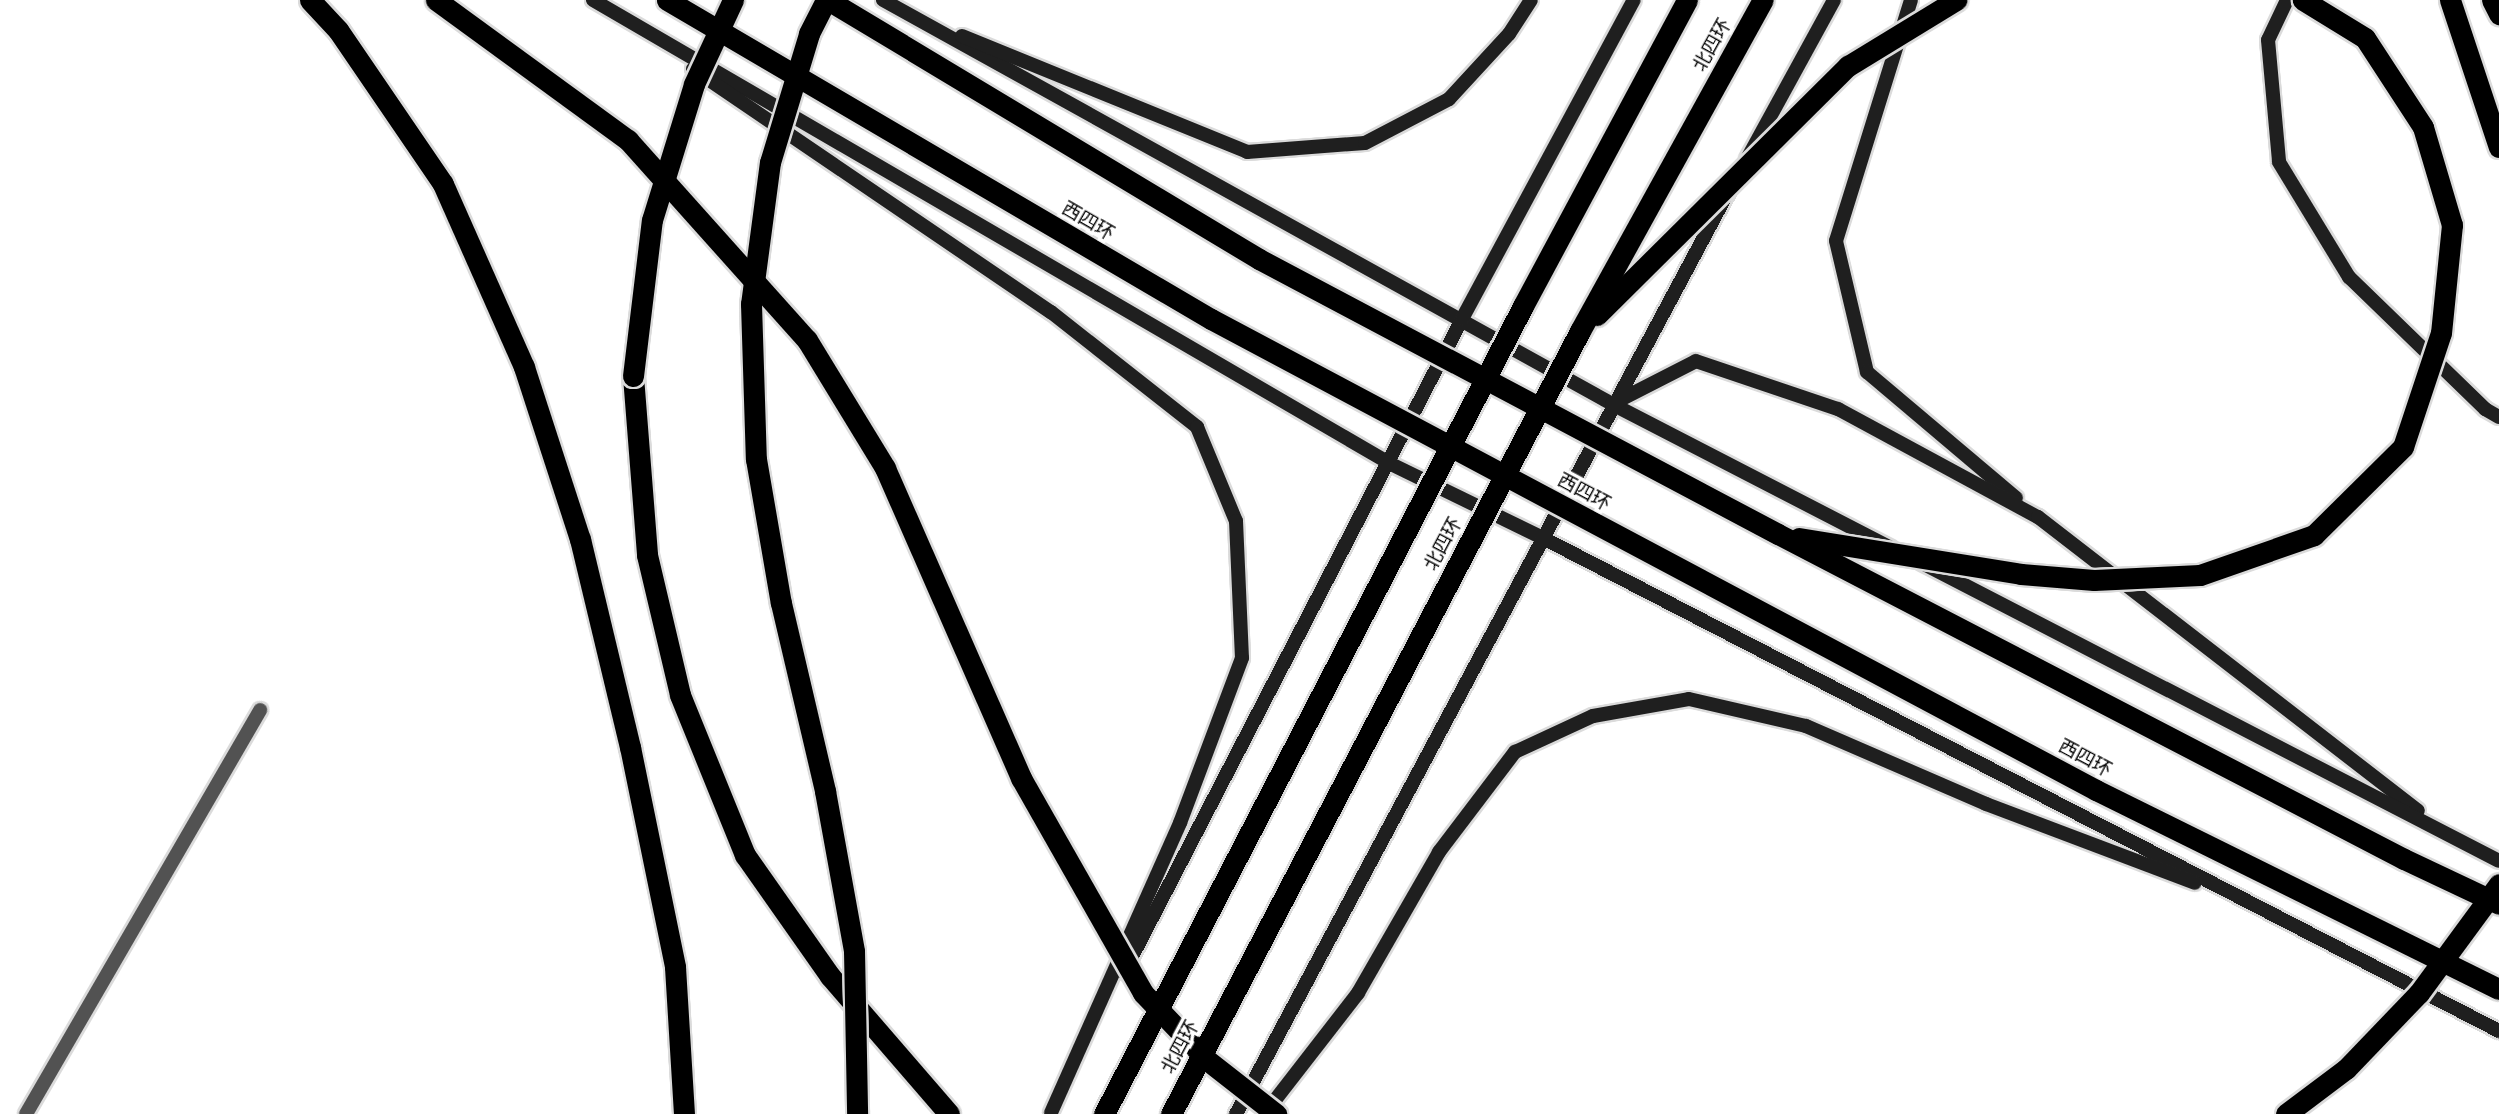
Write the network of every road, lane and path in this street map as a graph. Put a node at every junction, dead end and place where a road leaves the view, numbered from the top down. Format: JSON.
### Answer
{"nodes":[{"id":1,"x":310,"y":0,"type":"edge"},
{"id":2,"x":436,"y":0,"type":"edge"},
{"id":3,"x":592,"y":0,"type":"edge"},
{"id":4,"x":667,"y":0,"type":"edge"},
{"id":5,"x":733,"y":0,"type":"edge"},
{"id":6,"x":827,"y":0,"type":"edge"},
{"id":7,"x":883,"y":0,"type":"edge"},
{"id":8,"x":1531,"y":0,"type":"edge"},
{"id":9,"x":1634,"y":0,"type":"edge"},
{"id":10,"x":1687,"y":0,"type":"edge"},
{"id":11,"x":1763,"y":0,"type":"edge"},
{"id":12,"x":1834,"y":0,"type":"edge"},
{"id":13,"x":1911,"y":0,"type":"edge"},
{"id":14,"x":1956,"y":0,"type":"edge"},
{"id":15,"x":2287,"y":0,"type":"edge"},
{"id":16,"x":2303,"y":0,"type":"edge"},
{"id":17,"x":2450,"y":0,"type":"edge"},
{"id":18,"x":2493,"y":0,"type":"edge"},
{"id":19,"x":902,"y":12,"type":"junction"},
{"id":20,"x":2499,"y":14,"type":"edge"},
{"id":21,"x":2499,"y":146,"type":"edge"},
{"id":22,"x":1462,"y":319,"type":"junction"},
{"id":23,"x":1580,"y":331,"type":"junction"},
{"id":24,"x":1612,"y":404,"type":"junction"},
{"id":25,"x":2499,"y":417,"type":"edge"},
{"id":26,"x":1389,"y":463,"type":"junction"},
{"id":27,"x":2038,"y":517,"type":"junction"},
{"id":28,"x":1778,"y":534,"type":"junction"},
{"id":29,"x":1541,"y":537,"type":"junction"},
{"id":30,"x":260,"y":710,"type":"dead end"},
{"id":31,"x":2446,"y":834,"type":"junction"},
{"id":32,"x":2499,"y":861,"type":"edge"},
{"id":33,"x":2499,"y":884,"type":"edge"},
{"id":34,"x":2499,"y":904,"type":"edge"},
{"id":35,"x":2259,"y":906,"type":"junction"},
{"id":36,"x":2499,"y":989,"type":"edge"},
{"id":37,"x":2499,"y":1031,"type":"edge"},
{"id":38,"x":1051,"y":1113,"type":"edge"},
{"id":39,"x":26,"y":1114,"type":"edge"},
{"id":40,"x":684,"y":1114,"type":"edge"},
{"id":41,"x":857,"y":1114,"type":"edge"},
{"id":42,"x":949,"y":1114,"type":"edge"},
{"id":43,"x":1104,"y":1114,"type":"edge"},
{"id":44,"x":1171,"y":1114,"type":"edge"},
{"id":45,"x":1236,"y":1114,"type":"edge"},
{"id":46,"x":1264,"y":1114,"type":"edge"},
{"id":47,"x":1276,"y":1114,"type":"edge"},
{"id":48,"x":2286,"y":1114,"type":"edge"}],
"edges":[{"from":1,"to":40,"type":"highway"},
{"from":2,"to":47,"type":"highway","bridge":true},
{"from":3,"to":26,"type":"street"},
{"from":3,"to":38,"type":"street"},
{"from":4,"to":36,"type":"highway","name":"西四环","bridge":true},
{"from":5,"to":42,"type":"highway","bridge":true},
{"from":6,"to":28,"type":"highway","bridge":true},
{"from":6,"to":41,"type":"highway","bridge":true},
{"from":7,"to":19,"type":"street"},
{"from":8,"to":19,"type":"street"},
{"from":9,"to":22,"type":"street"},
{"from":10,"to":43,"type":"highway","name":"北四环","bridge":true},
{"from":11,"to":23,"type":"highway","name":"北四环","bridge":true},
{"from":12,"to":24,"type":"street"},
{"from":13,"to":27,"type":"street"},
{"from":14,"to":23,"type":"highway","bridge":true},
{"from":15,"to":25,"type":"street"},
{"from":16,"to":28,"type":"highway","bridge":true},
{"from":17,"to":21,"type":"highway"},
{"from":18,"to":20,"type":"highway"},
{"from":19,"to":22,"type":"street"},
{"from":22,"to":24,"type":"street"},
{"from":22,"to":26,"type":"street"},
{"from":23,"to":44,"type":"highway","name":"北四环","bridge":true},
{"from":24,"to":27,"type":"street"},
{"from":24,"to":29,"type":"street"},
{"from":24,"to":31,"type":"street"},
{"from":26,"to":29,"type":"street"},
{"from":26,"to":38,"type":"street"},
{"from":27,"to":31,"type":"street"},
{"from":28,"to":34,"type":"highway","bridge":true},
{"from":29,"to":35,"type":"street"},
{"from":29,"to":45,"type":"street"},
{"from":30,"to":39,"type":"street"},
{"from":31,"to":32,"type":"street"},
{"from":33,"to":48,"type":"highway","bridge":true},
{"from":35,"to":37,"type":"street"},
{"from":35,"to":46,"type":"street"}]}
